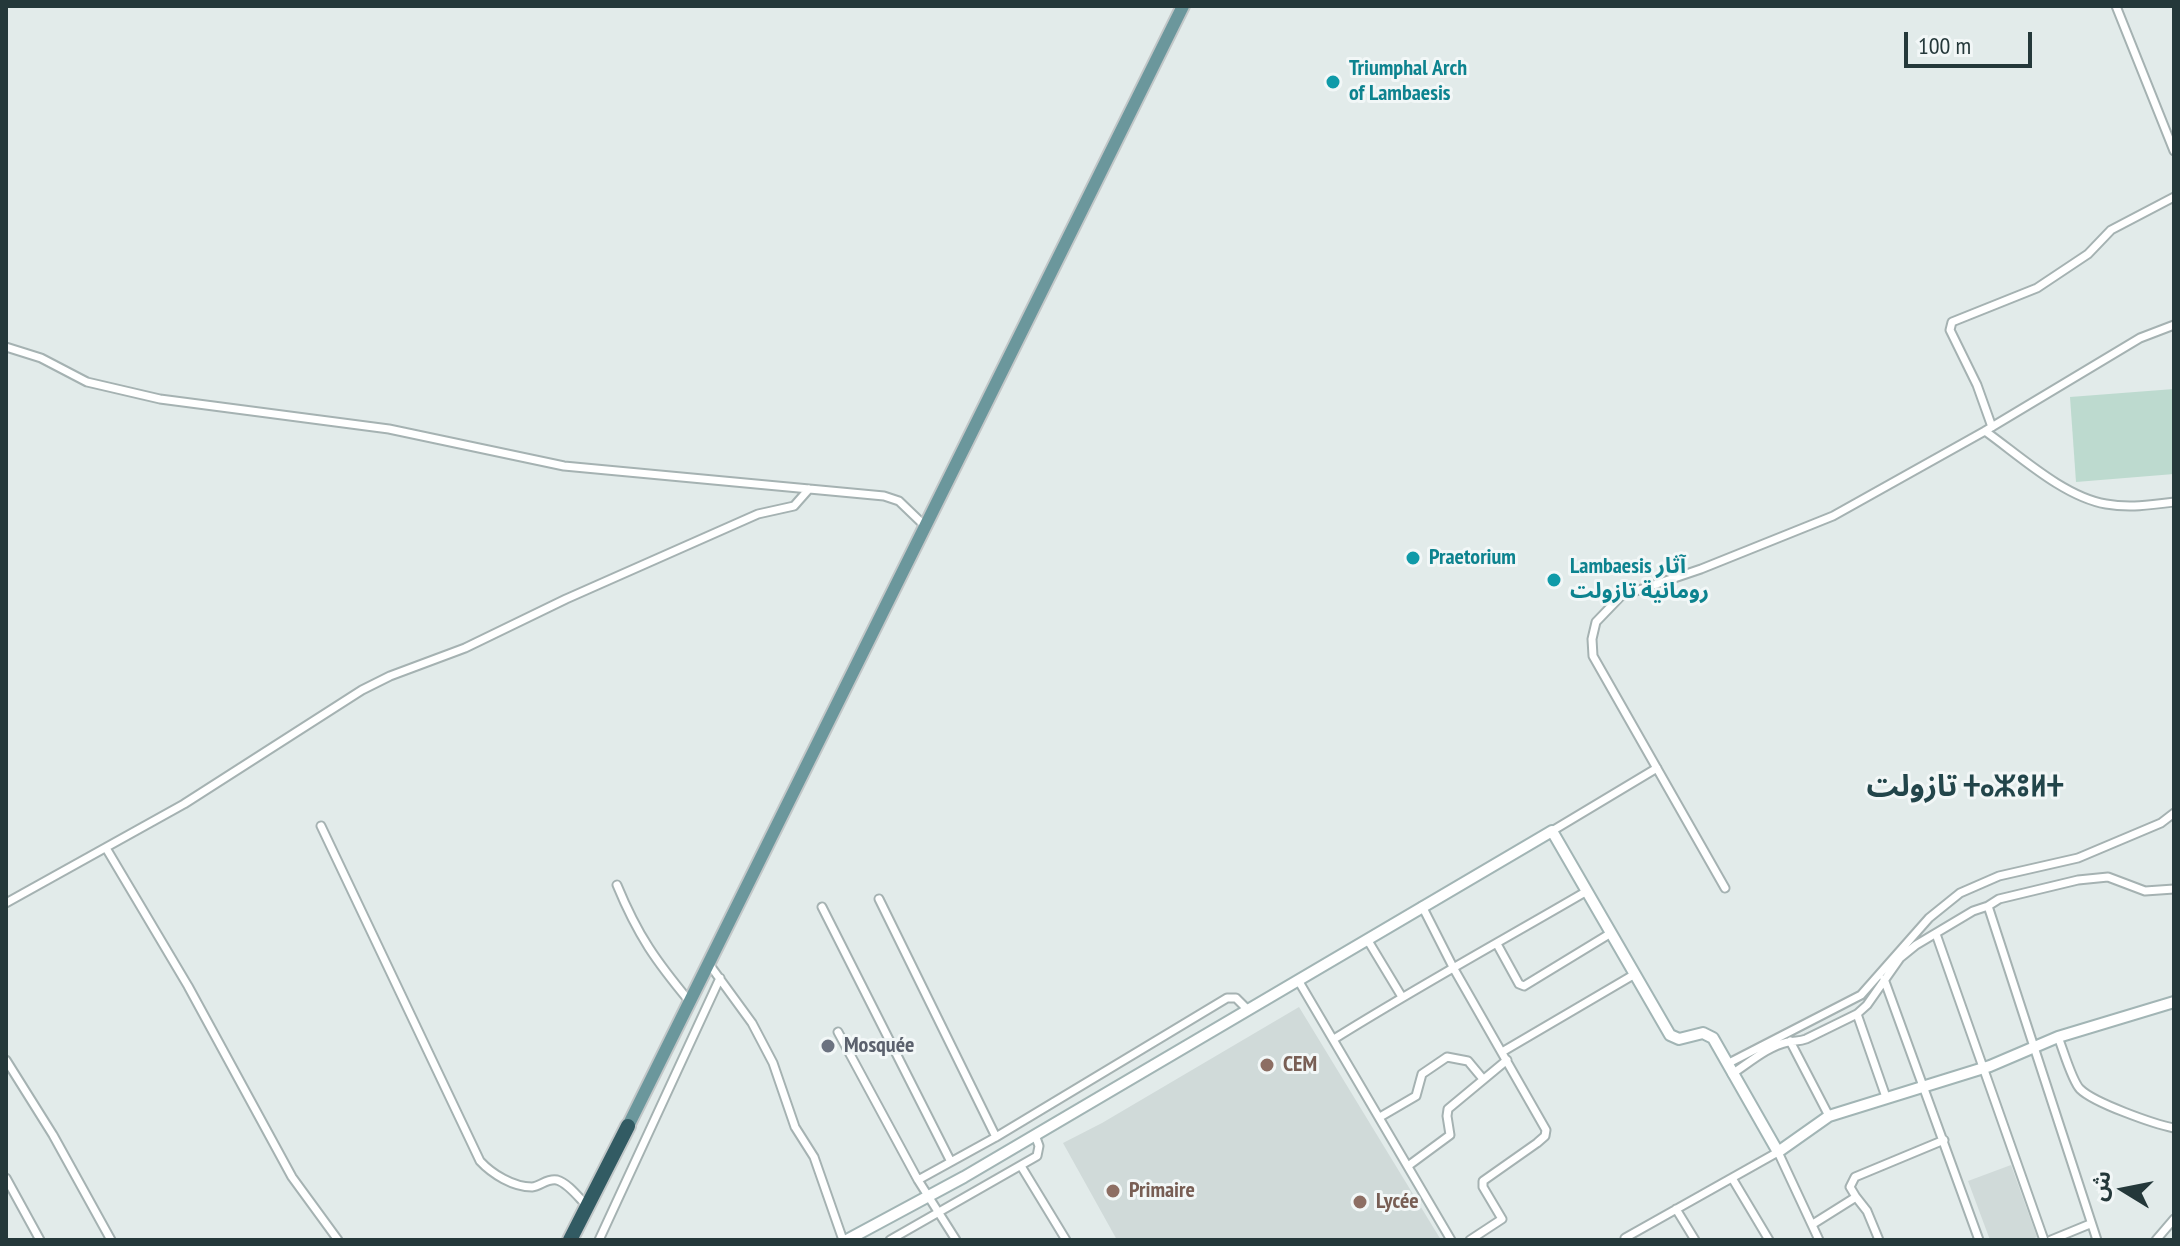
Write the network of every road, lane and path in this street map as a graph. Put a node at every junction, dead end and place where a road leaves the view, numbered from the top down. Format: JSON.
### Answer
{"nodes":[{"id":1,"x":1183,"y":6,"type":"edge"},
{"id":2,"x":2116,"y":6,"type":"edge"},
{"id":3,"x":2174,"y":151,"type":"edge"},
{"id":4,"x":2174,"y":197,"type":"edge"},
{"id":5,"x":2174,"y":325,"type":"edge"},
{"id":6,"x":6,"y":347,"type":"edge"},
{"id":7,"x":1988,"y":429,"type":"junction"},
{"id":8,"x":809,"y":489,"type":"junction"},
{"id":9,"x":2174,"y":502,"type":"edge"},
{"id":10,"x":926,"y":528,"type":"junction"},
{"id":11,"x":1657,"y":768,"type":"junction"},
{"id":12,"x":2174,"y":813,"type":"edge"},
{"id":13,"x":321,"y":826,"type":"dead end"},
{"id":14,"x":1552,"y":831,"type":"junction"},
{"id":15,"x":106,"y":848,"type":"junction"},
{"id":16,"x":617,"y":885,"type":"dead end"},
{"id":17,"x":1725,"y":888,"type":"dead end"},
{"id":18,"x":2174,"y":889,"type":"edge"},
{"id":19,"x":1587,"y":891,"type":"junction"},
{"id":20,"x":879,"y":899,"type":"dead end"},
{"id":21,"x":6,"y":903,"type":"edge"},
{"id":22,"x":1422,"y":906,"type":"junction"},
{"id":23,"x":1988,"y":906,"type":"junction"},
{"id":24,"x":822,"y":907,"type":"dead end"},
{"id":25,"x":1611,"y":933,"type":"junction"},
{"id":26,"x":1936,"y":934,"type":"junction"},
{"id":27,"x":1367,"y":939,"type":"junction"},
{"id":28,"x":1497,"y":944,"type":"junction"},
{"id":29,"x":709,"y":964,"type":"junction"},
{"id":30,"x":1454,"y":969,"type":"junction"},
{"id":31,"x":1635,"y":974,"type":"junction"},
{"id":32,"x":720,"y":978,"type":"junction"},
{"id":33,"x":1884,"y":979,"type":"junction"},
{"id":34,"x":1298,"y":980,"type":"junction"},
{"id":35,"x":1402,"y":997,"type":"junction"},
{"id":36,"x":690,"y":1002,"type":"junction"},
{"id":37,"x":2174,"y":1002,"type":"edge"},
{"id":38,"x":1247,"y":1009,"type":"junction"},
{"id":39,"x":1857,"y":1014,"type":"junction"},
{"id":40,"x":838,"y":1032,"type":"dead end"},
{"id":41,"x":2058,"y":1037,"type":"junction"},
{"id":42,"x":1334,"y":1039,"type":"junction"},
{"id":43,"x":1790,"y":1041,"type":"junction"},
{"id":44,"x":2035,"y":1047,"type":"junction"},
{"id":45,"x":1502,"y":1052,"type":"junction"},
{"id":46,"x":6,"y":1060,"type":"edge"},
{"id":47,"x":1507,"y":1060,"type":"junction"},
{"id":48,"x":1984,"y":1067,"type":"junction"},
{"id":49,"x":1730,"y":1069,"type":"junction"},
{"id":50,"x":1483,"y":1079,"type":"junction"},
{"id":51,"x":1923,"y":1085,"type":"junction"},
{"id":52,"x":1886,"y":1097,"type":"junction"},
{"id":53,"x":1829,"y":1116,"type":"junction"},
{"id":54,"x":1380,"y":1117,"type":"junction"},
{"id":55,"x":628,"y":1126,"type":"junction"},
{"id":56,"x":2174,"y":1128,"type":"edge"},
{"id":57,"x":1035,"y":1135,"type":"junction"},
{"id":58,"x":996,"y":1137,"type":"junction"},
{"id":59,"x":1944,"y":1140,"type":"junction"},
{"id":60,"x":1778,"y":1152,"type":"junction"},
{"id":61,"x":950,"y":1160,"type":"junction"},
{"id":62,"x":1021,"y":1166,"type":"junction"},
{"id":63,"x":1408,"y":1166,"type":"junction"},
{"id":64,"x":6,"y":1178,"type":"edge"},
{"id":65,"x":1732,"y":1178,"type":"junction"},
{"id":66,"x":918,"y":1180,"type":"junction"},
{"id":67,"x":928,"y":1196,"type":"junction"},
{"id":68,"x":1856,"y":1197,"type":"junction"},
{"id":69,"x":587,"y":1206,"type":"junction"},
{"id":70,"x":1676,"y":1209,"type":"junction"},
{"id":71,"x":937,"y":1211,"type":"junction"},
{"id":72,"x":2174,"y":1219,"type":"edge"},
{"id":73,"x":1813,"y":1224,"type":"junction"},
{"id":74,"x":2090,"y":1224,"type":"junction"},
{"id":75,"x":1625,"y":1238,"type":"dead end"},
{"id":76,"x":40,"y":1240,"type":"edge"},
{"id":77,"x":111,"y":1240,"type":"edge"},
{"id":78,"x":338,"y":1240,"type":"edge"},
{"id":79,"x":570,"y":1240,"type":"edge"},
{"id":80,"x":577,"y":1240,"type":"edge"},
{"id":81,"x":599,"y":1240,"type":"edge"},
{"id":82,"x":845,"y":1240,"type":"edge"},
{"id":83,"x":890,"y":1240,"type":"edge"},
{"id":84,"x":956,"y":1240,"type":"edge"},
{"id":85,"x":1066,"y":1240,"type":"edge"},
{"id":86,"x":1451,"y":1240,"type":"edge"},
{"id":87,"x":1470,"y":1240,"type":"edge"},
{"id":88,"x":1695,"y":1240,"type":"edge"},
{"id":89,"x":1769,"y":1240,"type":"edge"},
{"id":90,"x":1819,"y":1240,"type":"edge"},
{"id":91,"x":1879,"y":1240,"type":"edge"},
{"id":92,"x":1979,"y":1240,"type":"edge"},
{"id":93,"x":2044,"y":1240,"type":"edge"},
{"id":94,"x":2051,"y":1240,"type":"edge"},
{"id":95,"x":2097,"y":1240,"type":"edge"},
{"id":96,"x":2156,"y":1240,"type":"edge"}],
"edges":[{"from":1,"to":10,"type":"main road"},
{"from":2,"to":3,"type":"street"},
{"from":4,"to":7,"type":"street"},
{"from":5,"to":7,"type":"street"},
{"from":6,"to":8,"type":"street"},
{"from":7,"to":9,"type":"street"},
{"from":7,"to":11,"type":"street"},
{"from":8,"to":10,"type":"street"},
{"from":8,"to":15,"type":"street"},
{"from":10,"to":29,"type":"main road"},
{"from":11,"to":14,"type":"street"},
{"from":11,"to":17,"type":"street"},
{"from":12,"to":49,"type":"street"},
{"from":13,"to":69,"type":"street"},
{"from":14,"to":19,"type":"street"},
{"from":14,"to":22,"type":"street"},
{"from":15,"to":21,"type":"street"},
{"from":15,"to":78,"type":"street"},
{"from":16,"to":36,"type":"street"},
{"from":18,"to":23,"type":"street"},
{"from":19,"to":25,"type":"street"},
{"from":19,"to":28,"type":"street"},
{"from":20,"to":58,"type":"street"},
{"from":22,"to":27,"type":"street"},
{"from":22,"to":30,"type":"street"},
{"from":23,"to":26,"type":"street"},
{"from":23,"to":44,"type":"street"},
{"from":24,"to":61,"type":"street"},
{"from":25,"to":28,"type":"street"},
{"from":25,"to":31,"type":"street"},
{"from":26,"to":33,"type":"street"},
{"from":26,"to":48,"type":"street"},
{"from":27,"to":34,"type":"street"},
{"from":27,"to":35,"type":"street"},
{"from":28,"to":30,"type":"street"},
{"from":29,"to":32,"type":"street"},
{"from":29,"to":36,"type":"main road"},
{"from":30,"to":35,"type":"street"},
{"from":30,"to":45,"type":"street"},
{"from":31,"to":45,"type":"street"},
{"from":31,"to":49,"type":"street"},
{"from":32,"to":81,"type":"street"},
{"from":32,"to":82,"type":"street"},
{"from":33,"to":39,"type":"street"},
{"from":33,"to":51,"type":"street"},
{"from":34,"to":38,"type":"street"},
{"from":34,"to":42,"type":"street"},
{"from":35,"to":42,"type":"street"},
{"from":36,"to":55,"type":"main road"},
{"from":37,"to":41,"type":"street"},
{"from":38,"to":57,"type":"street"},
{"from":38,"to":58,"type":"street"},
{"from":39,"to":43,"type":"street"},
{"from":39,"to":52,"type":"street"},
{"from":40,"to":66,"type":"street"},
{"from":41,"to":44,"type":"street"},
{"from":41,"to":56,"type":"street"},
{"from":42,"to":54,"type":"street"},
{"from":43,"to":49,"type":"street"},
{"from":43,"to":53,"type":"street"},
{"from":44,"to":48,"type":"street"},
{"from":44,"to":74,"type":"street"},
{"from":45,"to":47,"type":"street"},
{"from":46,"to":77,"type":"street"},
{"from":47,"to":50,"type":"street"},
{"from":47,"to":87,"type":"street"},
{"from":48,"to":51,"type":"street"},
{"from":48,"to":93,"type":"street"},
{"from":49,"to":60,"type":"street"},
{"from":50,"to":54,"type":"street"},
{"from":50,"to":63,"type":"street"},
{"from":51,"to":52,"type":"street"},
{"from":51,"to":59,"type":"street"},
{"from":52,"to":53,"type":"street"},
{"from":53,"to":60,"type":"street"},
{"from":54,"to":63,"type":"street"},
{"from":55,"to":69,"type":"highway"},
{"from":55,"to":80,"type":"highway"},
{"from":57,"to":62,"type":"street"},
{"from":57,"to":67,"type":"street"},
{"from":58,"to":61,"type":"street"},
{"from":59,"to":68,"type":"street"},
{"from":59,"to":92,"type":"street"},
{"from":60,"to":65,"type":"street"},
{"from":60,"to":73,"type":"street"},
{"from":61,"to":66,"type":"street"},
{"from":62,"to":71,"type":"street"},
{"from":62,"to":85,"type":"street"},
{"from":63,"to":86,"type":"street"},
{"from":64,"to":76,"type":"street"},
{"from":65,"to":70,"type":"street"},
{"from":65,"to":89,"type":"street"},
{"from":66,"to":67,"type":"street"},
{"from":67,"to":71,"type":"street"},
{"from":67,"to":82,"type":"street"},
{"from":68,"to":73,"type":"street"},
{"from":68,"to":91,"type":"street"},
{"from":69,"to":79,"type":"highway"},
{"from":70,"to":75,"type":"street"},
{"from":70,"to":88,"type":"street"},
{"from":71,"to":83,"type":"street"},
{"from":71,"to":84,"type":"street"},
{"from":72,"to":96,"type":"street"},
{"from":73,"to":90,"type":"street"},
{"from":74,"to":94,"type":"street"},
{"from":74,"to":95,"type":"street"}]}
